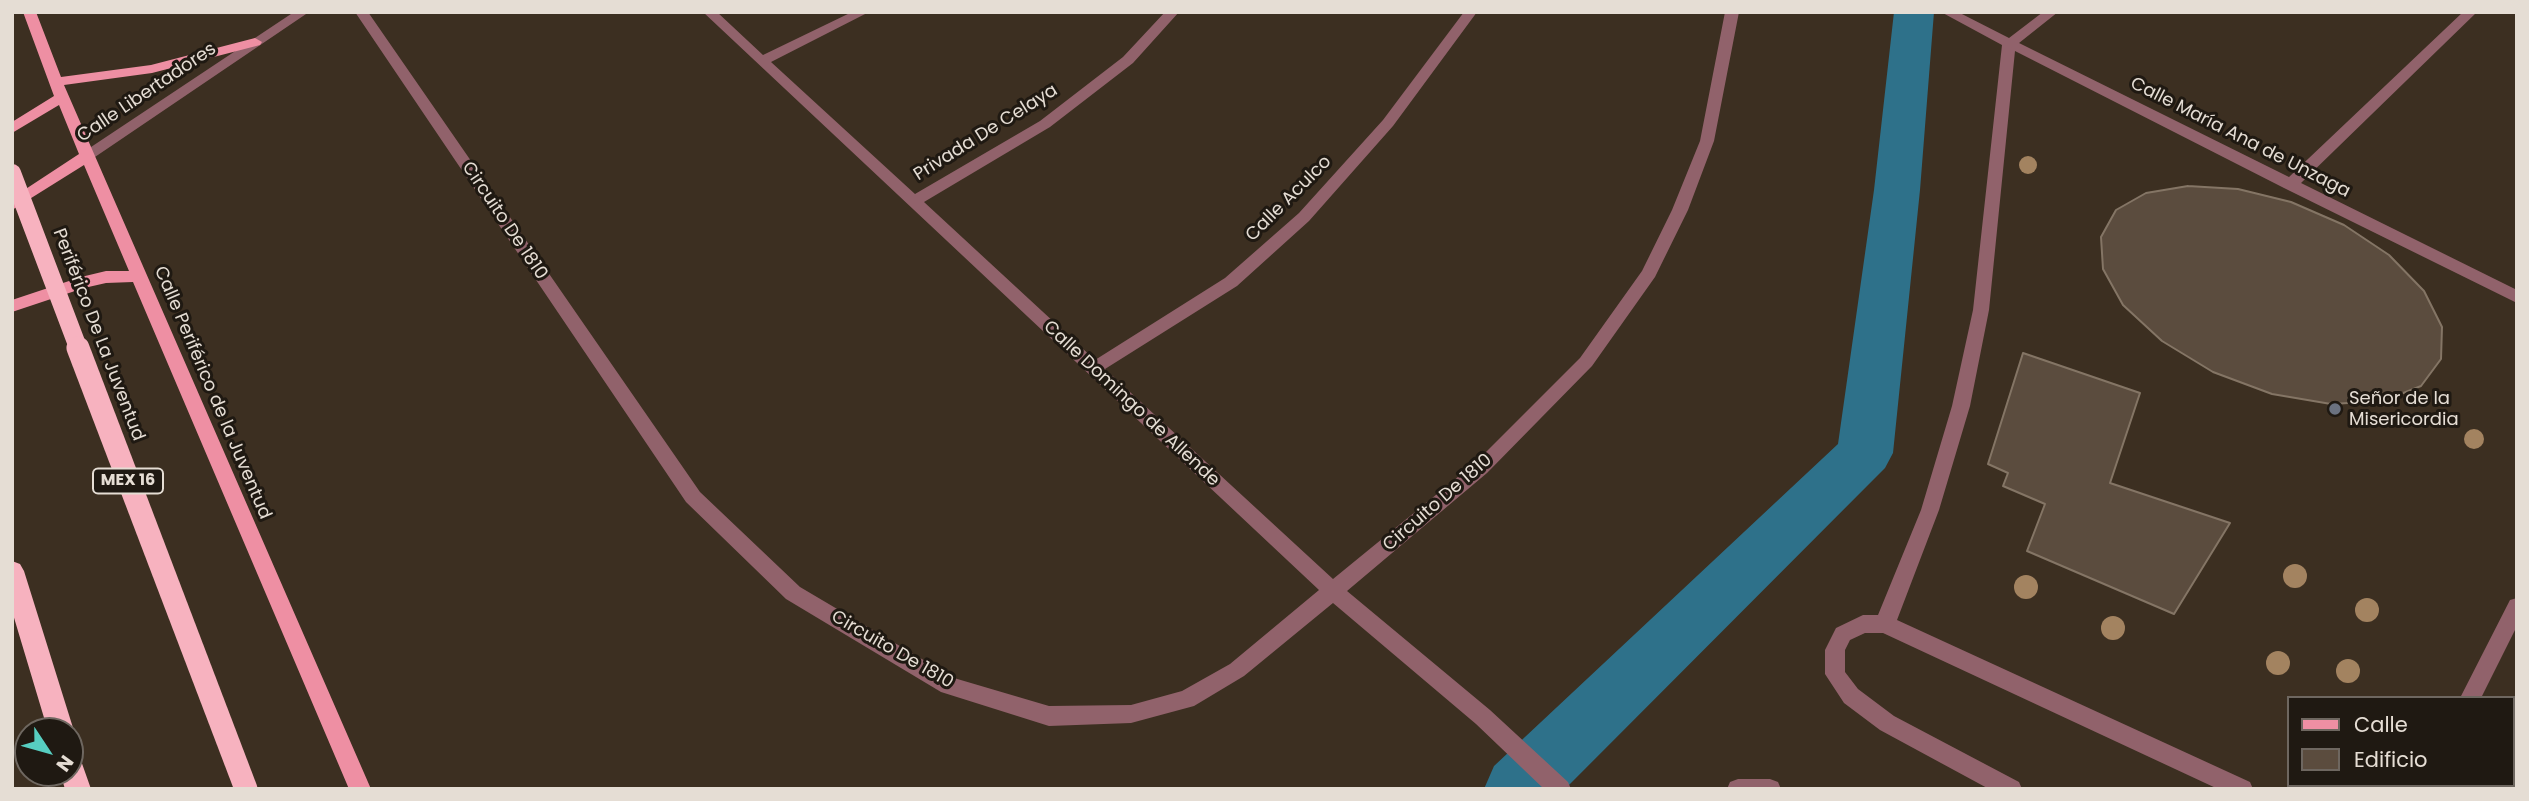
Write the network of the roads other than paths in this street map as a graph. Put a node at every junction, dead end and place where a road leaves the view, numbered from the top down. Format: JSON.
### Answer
{"nodes":[{"id":1,"x":30,"y":12,"type":"edge"},
{"id":2,"x":303,"y":12,"type":"edge"},
{"id":3,"x":361,"y":12,"type":"edge"},
{"id":4,"x":709,"y":12,"type":"edge"},
{"id":5,"x":863,"y":12,"type":"edge"},
{"id":6,"x":1172,"y":12,"type":"edge"},
{"id":7,"x":1471,"y":12,"type":"edge"},
{"id":8,"x":1732,"y":12,"type":"edge"},
{"id":9,"x":2052,"y":12,"type":"edge"},
{"id":10,"x":2471,"y":12,"type":"edge"},
{"id":11,"x":1949,"y":13,"type":"edge"},
{"id":12,"x":256,"y":42,"type":"junction"},
{"id":13,"x":2009,"y":44,"type":"junction"},
{"id":14,"x":763,"y":61,"type":"junction"},
{"id":15,"x":60,"y":89,"type":"junction"},
{"id":16,"x":12,"y":129,"type":"edge"},
{"id":17,"x":87,"y":156,"type":"junction"},
{"id":18,"x":12,"y":173,"type":"edge"},
{"id":19,"x":2289,"y":185,"type":"junction"},
{"id":20,"x":913,"y":202,"type":"junction"},
{"id":21,"x":12,"y":205,"type":"edge"},
{"id":22,"x":138,"y":275,"type":"junction"},
{"id":23,"x":2517,"y":297,"type":"edge"},
{"id":24,"x":12,"y":306,"type":"edge"},
{"id":25,"x":1093,"y":369,"type":"junction"},
{"id":26,"x":12,"y":570,"type":"edge"},
{"id":27,"x":1334,"y":592,"type":"junction"},
{"id":28,"x":2517,"y":606,"type":"edge"},
{"id":29,"x":1885,"y":624,"type":"junction"},
{"id":30,"x":2471,"y":696,"type":"edge"},
{"id":31,"x":57,"y":717,"type":"edge"},
{"id":32,"x":246,"y":789,"type":"edge"},
{"id":33,"x":360,"y":789,"type":"edge"},
{"id":34,"x":1560,"y":789,"type":"edge"},
{"id":35,"x":1738,"y":789,"type":"edge"},
{"id":36,"x":1770,"y":789,"type":"edge"},
{"id":37,"x":2011,"y":789,"type":"edge"},
{"id":38,"x":2242,"y":789,"type":"edge"}],
"edges":[{"from":1,"to":15,"type":"main road","name":"Calle Periférico de la Juventud"},
{"from":2,"to":12,"type":"street","name":"Calle Libertadores"},
{"from":3,"to":27,"type":"street","name":"Circuito De 1810"},
{"from":4,"to":14,"type":"street","name":"Calle Domingo de Allende"},
{"from":5,"to":14,"type":"street"},
{"from":6,"to":20,"type":"street","name":"Privada De Celaya"},
{"from":7,"to":25,"type":"street","name":"Calle Aculco"},
{"from":8,"to":27,"type":"street","name":"Circuito De 1810"},
{"from":9,"to":13,"type":"street"},
{"from":10,"to":19,"type":"street"},
{"from":11,"to":13,"type":"street","name":"Calle María Ana de Unzaga"},
{"from":12,"to":15,"type":"main road"},
{"from":12,"to":17,"type":"street","name":"Calle Libertadores"},
{"from":13,"to":19,"type":"street","name":"Calle María Ana de Unzaga"},
{"from":13,"to":29,"type":"street"},
{"from":14,"to":20,"type":"street","name":"Calle Domingo de Allende"},
{"from":15,"to":16,"type":"main road"},
{"from":15,"to":17,"type":"main road","name":"Calle Periférico de la Juventud"},
{"from":17,"to":21,"type":"main road","name":"Calle Libertadores"},
{"from":17,"to":22,"type":"main road","name":"Calle Periférico de la Juventud"},
{"from":18,"to":32,"type":"highway","name":"Periférico De La Juventud","number":"MEX 16","bridge":true},
{"from":19,"to":23,"type":"street","name":"Calle María Ana de Unzaga"},
{"from":20,"to":25,"type":"street","name":"Calle Domingo de Allende"},
{"from":22,"to":24,"type":"main road"},
{"from":22,"to":33,"type":"main road","name":"Calle Periférico de la Juventud"},
{"from":25,"to":27,"type":"street","name":"Calle Domingo de Allende"},
{"from":26,"to":31,"type":"highway"},
{"from":27,"to":34,"type":"street","name":"Calle Domingo de Allende"},
{"from":28,"to":30,"type":"street"},
{"from":29,"to":37,"type":"street"},
{"from":29,"to":38,"type":"street"},
{"from":35,"to":36,"type":"street"}]}
